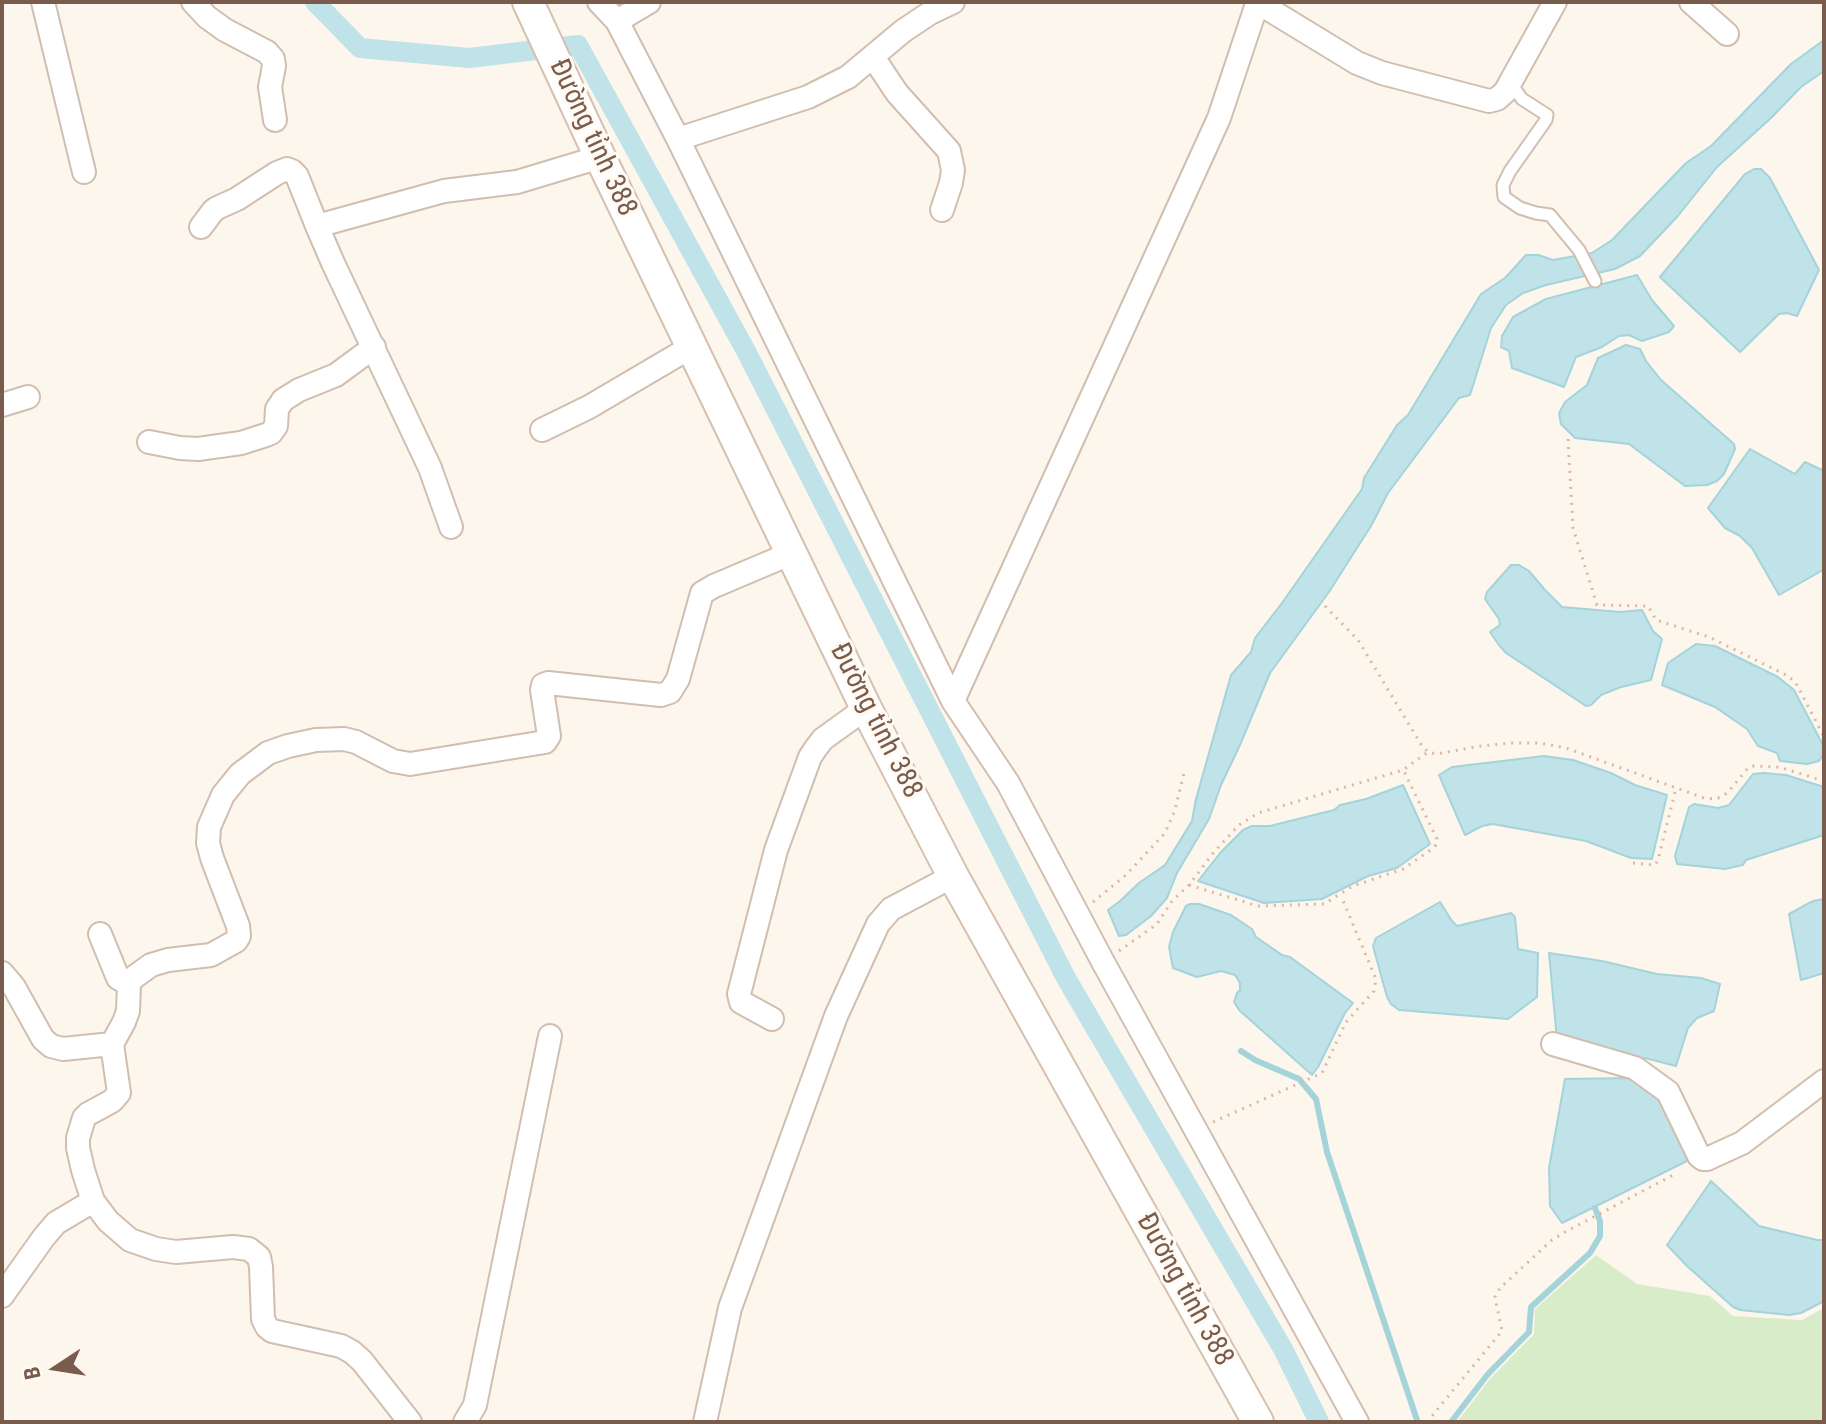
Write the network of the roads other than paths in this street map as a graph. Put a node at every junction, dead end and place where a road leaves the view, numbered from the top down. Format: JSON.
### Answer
{"nodes":[{"id":1,"x":43,"y":2,"type":"edge"},
{"id":2,"x":193,"y":2,"type":"edge"},
{"id":3,"x":528,"y":2,"type":"edge"},
{"id":4,"x":599,"y":2,"type":"edge"},
{"id":5,"x":649,"y":2,"type":"edge"},
{"id":6,"x":953,"y":2,"type":"edge"},
{"id":7,"x":1555,"y":2,"type":"edge"},
{"id":8,"x":1691,"y":2,"type":"edge"},
{"id":9,"x":1257,"y":3,"type":"edge"},
{"id":10,"x":617,"y":21,"type":"junction"},
{"id":11,"x":1727,"y":34,"type":"dead end"},
{"id":12,"x":873,"y":57,"type":"junction"},
{"id":13,"x":1514,"y":88,"type":"dead end"},
{"id":14,"x":275,"y":120,"type":"dead end"},
{"id":15,"x":678,"y":139,"type":"junction"},
{"id":16,"x":600,"y":157,"type":"junction"},
{"id":17,"x":84,"y":172,"type":"dead end"},
{"id":18,"x":942,"y":210,"type":"dead end"},
{"id":19,"x":317,"y":226,"type":"junction"},
{"id":20,"x":201,"y":227,"type":"dead end"},
{"id":21,"x":1595,"y":281,"type":"dead end"},
{"id":22,"x":374,"y":347,"type":"junction"},
{"id":23,"x":691,"y":347,"type":"junction"},
{"id":24,"x":28,"y":397,"type":"dead end"},
{"id":25,"x":2,"y":405,"type":"edge"},
{"id":26,"x":542,"y":430,"type":"dead end"},
{"id":27,"x":149,"y":442,"type":"dead end"},
{"id":28,"x":451,"y":527,"type":"dead end"},
{"id":29,"x":792,"y":553,"type":"junction"},
{"id":30,"x":953,"y":701,"type":"junction"},
{"id":31,"x":866,"y":708,"type":"junction"},
{"id":32,"x":953,"y":876,"type":"junction"},
{"id":33,"x":100,"y":934,"type":"dead end"},
{"id":34,"x":2,"y":973,"type":"edge"},
{"id":35,"x":129,"y":984,"type":"junction"},
{"id":36,"x":772,"y":1019,"type":"dead end"},
{"id":37,"x":550,"y":1036,"type":"dead end"},
{"id":38,"x":112,"y":1044,"type":"junction"},
{"id":39,"x":1553,"y":1044,"type":"dead end"},
{"id":40,"x":1824,"y":1081,"type":"edge"},
{"id":41,"x":93,"y":1201,"type":"junction"},
{"id":42,"x":2,"y":1296,"type":"edge"},
{"id":43,"x":410,"y":1422,"type":"edge"},
{"id":44,"x":465,"y":1422,"type":"edge"},
{"id":45,"x":705,"y":1422,"type":"edge"},
{"id":46,"x":1258,"y":1422,"type":"edge"},
{"id":47,"x":1357,"y":1422,"type":"edge"}],
"edges":[{"from":1,"to":17,"type":"street"},
{"from":2,"to":14,"type":"street"},
{"from":3,"to":16,"type":"main road","name":"Đường tỉnh 388"},
{"from":4,"to":10,"type":"street"},
{"from":5,"to":10,"type":"street"},
{"from":6,"to":12,"type":"street"},
{"from":7,"to":9,"type":"street"},
{"from":8,"to":11,"type":"street"},
{"from":9,"to":30,"type":"street"},
{"from":10,"to":15,"type":"street"},
{"from":12,"to":15,"type":"street"},
{"from":12,"to":18,"type":"street"},
{"from":13,"to":21,"type":"lane"},
{"from":15,"to":30,"type":"street"},
{"from":16,"to":19,"type":"street"},
{"from":16,"to":23,"type":"main road","name":"Đường tỉnh 388"},
{"from":19,"to":20,"type":"street"},
{"from":19,"to":22,"type":"street"},
{"from":22,"to":27,"type":"street"},
{"from":22,"to":28,"type":"street"},
{"from":23,"to":26,"type":"street"},
{"from":23,"to":29,"type":"main road","name":"Đường tỉnh 388"},
{"from":24,"to":25,"type":"street"},
{"from":29,"to":31,"type":"main road","name":"Đường tỉnh 388"},
{"from":29,"to":35,"type":"street"},
{"from":30,"to":47,"type":"street"},
{"from":31,"to":32,"type":"main road","name":"Đường tỉnh 388"},
{"from":31,"to":36,"type":"street"},
{"from":32,"to":45,"type":"street"},
{"from":32,"to":46,"type":"main road","name":"Đường tỉnh 388"},
{"from":33,"to":35,"type":"street"},
{"from":34,"to":38,"type":"street"},
{"from":35,"to":38,"type":"street"},
{"from":37,"to":44,"type":"street"},
{"from":38,"to":41,"type":"street"},
{"from":39,"to":40,"type":"street"},
{"from":41,"to":42,"type":"street"},
{"from":41,"to":43,"type":"street"}]}
